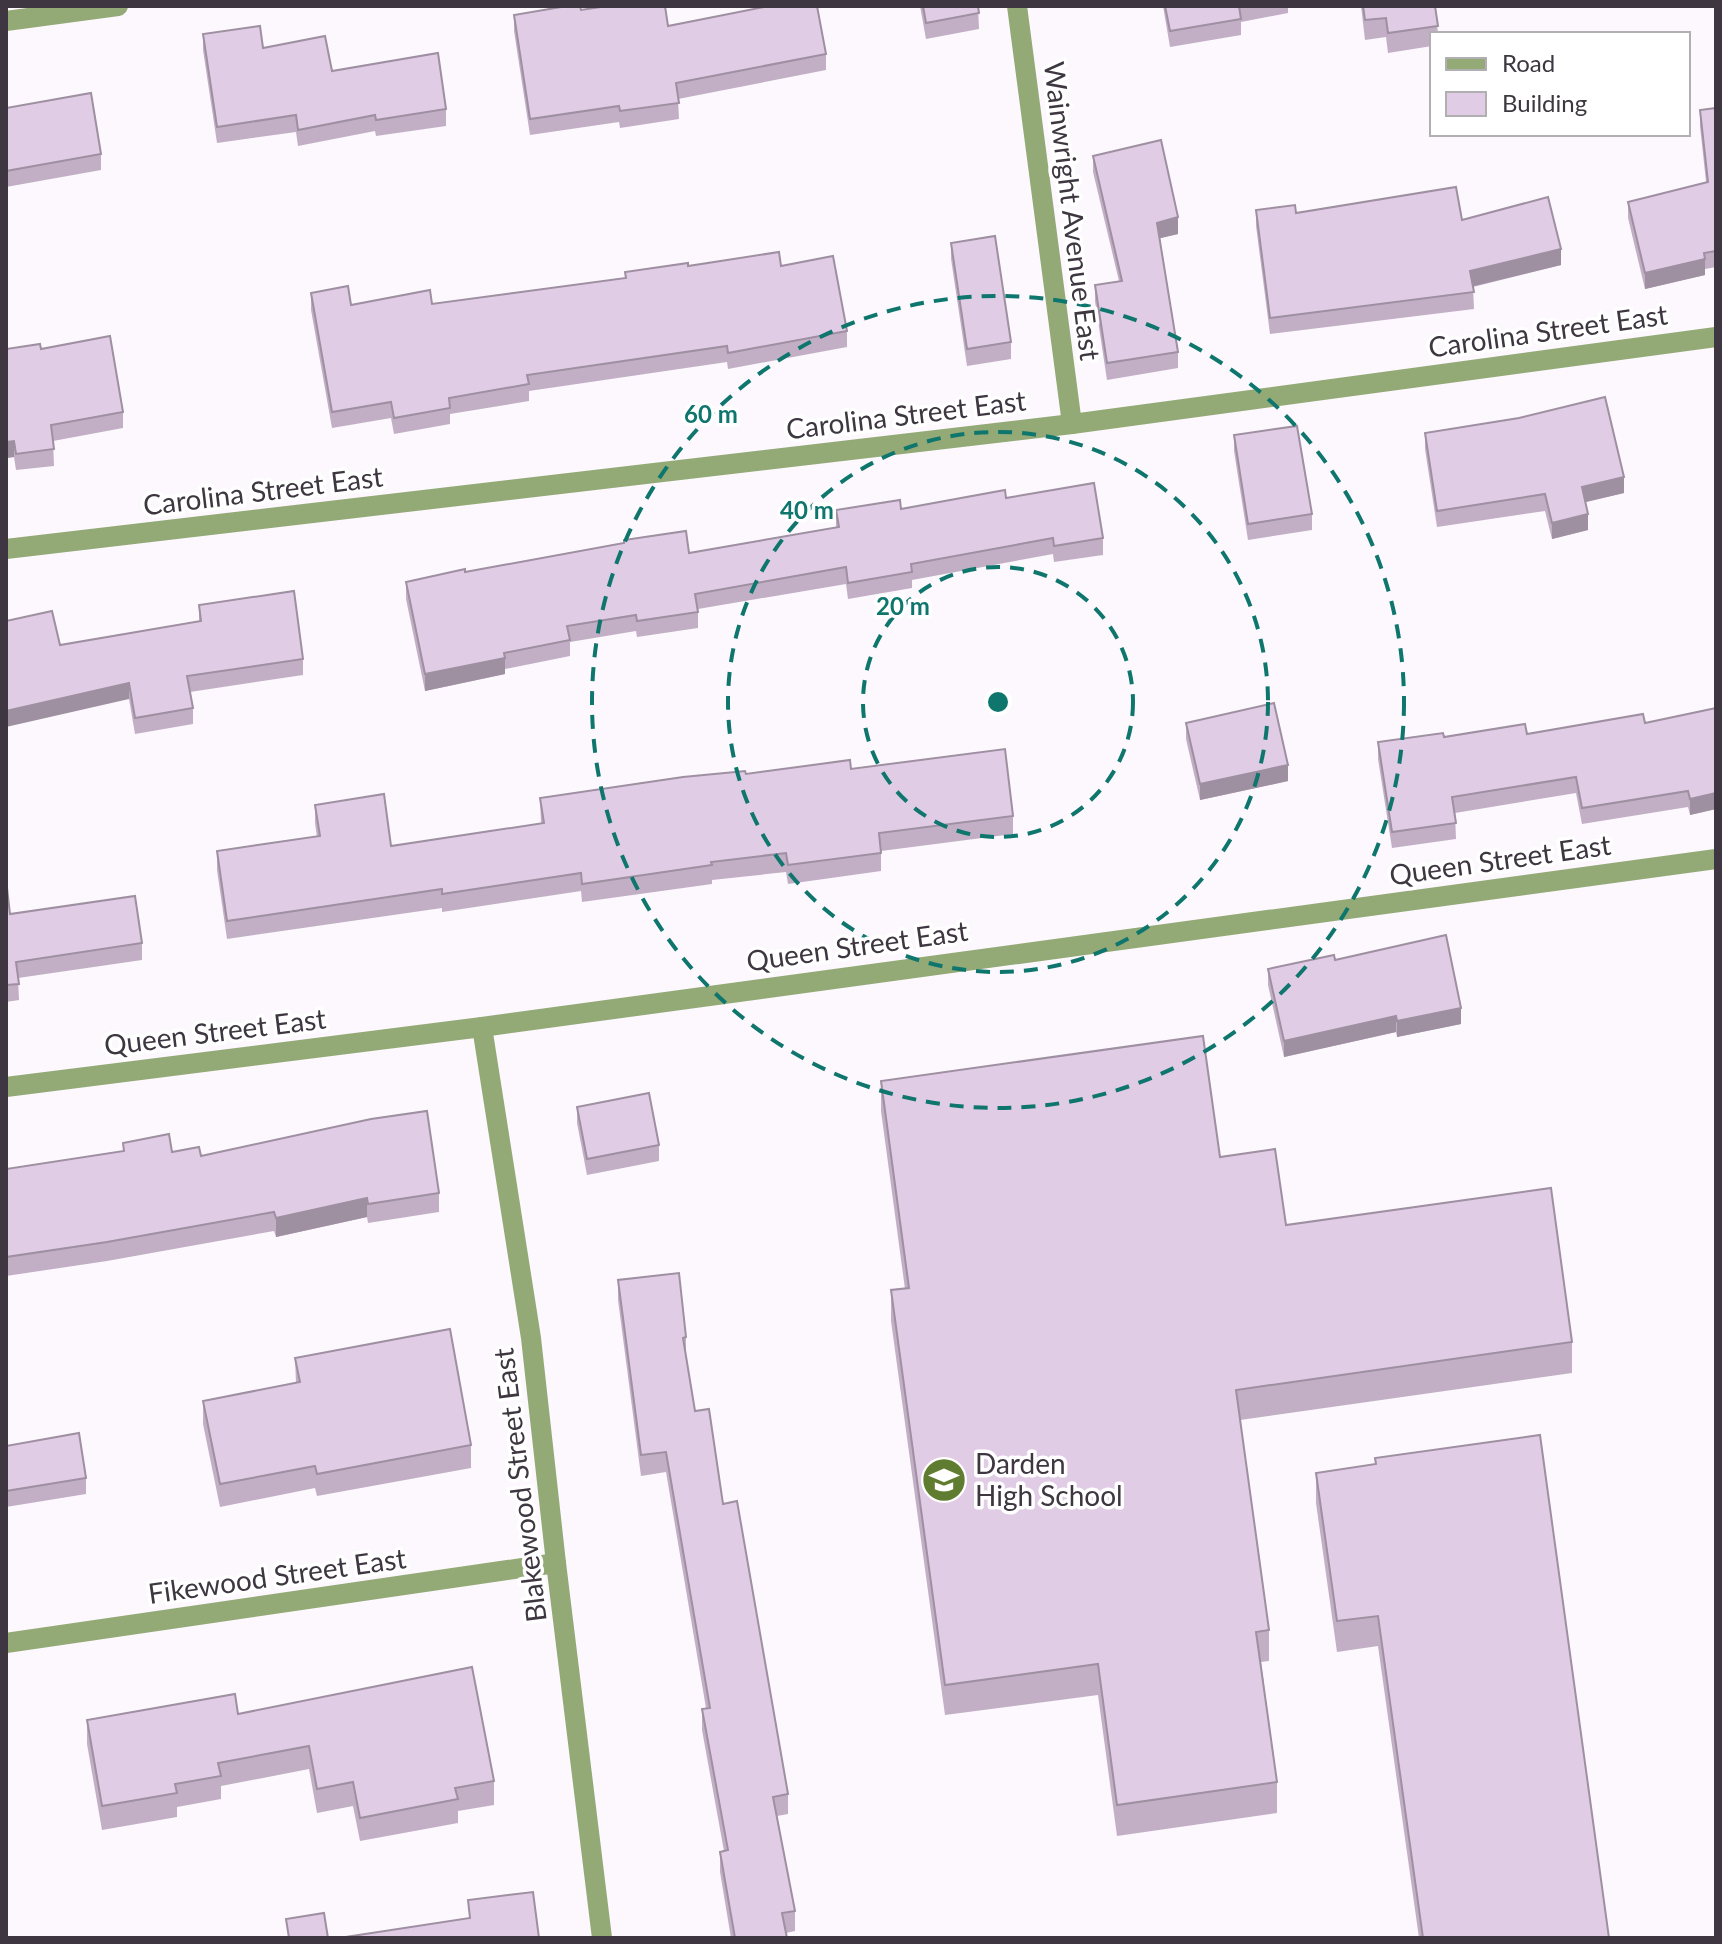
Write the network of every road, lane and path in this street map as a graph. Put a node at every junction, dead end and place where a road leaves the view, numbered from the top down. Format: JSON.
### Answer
{"nodes":[{"id":1,"x":118,"y":6,"type":"edge"},
{"id":2,"x":1017,"y":6,"type":"edge"},
{"id":3,"x":6,"y":21,"type":"edge"},
{"id":4,"x":1716,"y":337,"type":"edge"},
{"id":5,"x":1072,"y":424,"type":"junction"},
{"id":6,"x":6,"y":549,"type":"edge"},
{"id":7,"x":1716,"y":859,"type":"edge"},
{"id":8,"x":482,"y":1027,"type":"junction"},
{"id":9,"x":6,"y":1087,"type":"edge"},
{"id":10,"x":556,"y":1563,"type":"junction"},
{"id":11,"x":6,"y":1643,"type":"edge"},
{"id":12,"x":602,"y":1938,"type":"edge"}],
"edges":[{"from":1,"to":3,"type":"street"},
{"from":2,"to":5,"type":"street","name":"Wainwright Avenue East"},
{"from":4,"to":5,"type":"street","name":"Carolina Street East"},
{"from":5,"to":6,"type":"street","name":"Carolina Street East"},
{"from":7,"to":8,"type":"street","name":"Queen Street East"},
{"from":8,"to":9,"type":"street","name":"Queen Street East"},
{"from":8,"to":10,"type":"street","name":"Blakewood Street East"},
{"from":10,"to":11,"type":"street","name":"Fikewood Street East"},
{"from":10,"to":12,"type":"street","name":"Blakewood Street East"}]}
